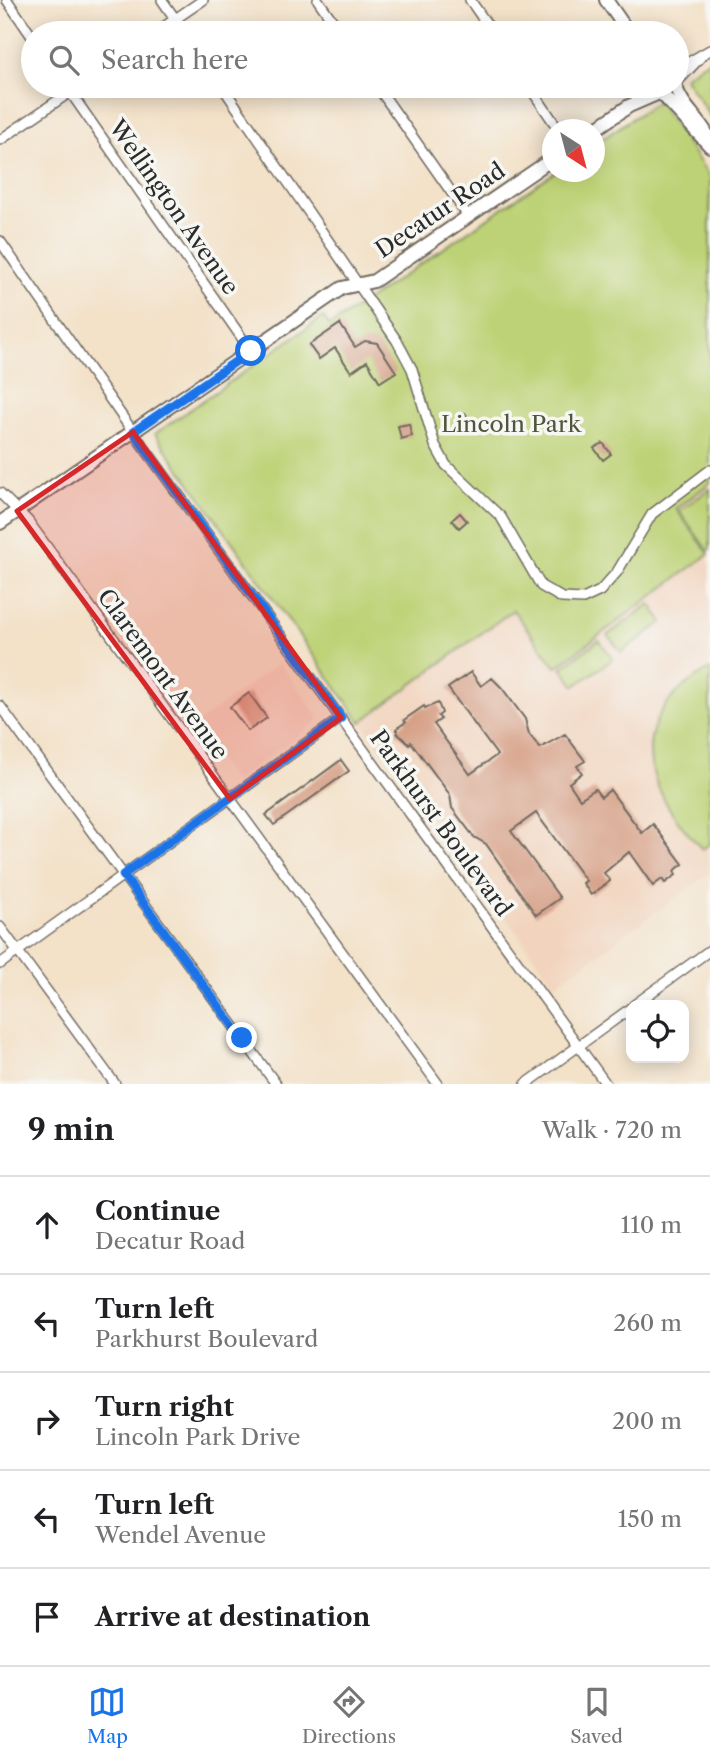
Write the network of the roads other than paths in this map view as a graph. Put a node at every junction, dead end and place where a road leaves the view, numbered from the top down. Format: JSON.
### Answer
{"nodes":[{"id":1,"x":7,"y":0,"type":"edge"},
{"id":2,"x":162,"y":0,"type":"edge"},
{"id":3,"x":203,"y":0,"type":"edge"},
{"id":4,"x":318,"y":0,"type":"edge"},
{"id":5,"x":470,"y":0,"type":"edge"},
{"id":6,"x":606,"y":0,"type":"edge"},
{"id":7,"x":176,"y":19,"type":"junction"},
{"id":8,"x":21,"y":21,"type":"edge"},
{"id":9,"x":173,"y":21,"type":"edge"},
{"id":10,"x":333,"y":21,"type":"edge"},
{"id":11,"x":485,"y":21,"type":"edge"},
{"id":12,"x":621,"y":21,"type":"edge"},
{"id":13,"x":710,"y":50,"type":"edge"},
{"id":14,"x":701,"y":57,"type":"junction"},
{"id":15,"x":689,"y":63,"type":"edge"},
{"id":16,"x":689,"y":70,"type":"edge"},
{"id":17,"x":58,"y":98,"type":"edge"},
{"id":18,"x":79,"y":98,"type":"edge"},
{"id":19,"x":230,"y":98,"type":"edge"},
{"id":20,"x":385,"y":98,"type":"edge"},
{"id":21,"x":537,"y":98,"type":"edge"},
{"id":22,"x":642,"y":98,"type":"edge"},
{"id":23,"x":663,"y":98,"type":"edge"},
{"id":24,"x":680,"y":98,"type":"edge"},
{"id":25,"x":551,"y":119,"type":"edge"},
{"id":26,"x":605,"y":122,"type":"edge"},
{"id":27,"x":0,"y":140,"type":"edge"},
{"id":28,"x":710,"y":144,"type":"edge"},
{"id":29,"x":542,"y":166,"type":"edge"},
{"id":30,"x":468,"y":216,"type":"junction"},
{"id":31,"x":0,"y":242,"type":"edge"},
{"id":32,"x":358,"y":283,"type":"junction"},
{"id":33,"x":251,"y":351,"type":"junction"},
{"id":34,"x":133,"y":432,"type":"junction"},
{"id":35,"x":710,"y":470,"type":"edge"},
{"id":36,"x":0,"y":494,"type":"edge"},
{"id":37,"x":17,"y":511,"type":"junction"},
{"id":38,"x":0,"y":523,"type":"edge"},
{"id":39,"x":0,"y":706,"type":"edge"},
{"id":40,"x":341,"y":718,"type":"junction"},
{"id":41,"x":230,"y":799,"type":"junction"},
{"id":42,"x":123,"y":875,"type":"junction"},
{"id":43,"x":0,"y":928,"type":"edge"},
{"id":44,"x":710,"y":950,"type":"edge"},
{"id":45,"x":17,"y":951,"type":"junction"},
{"id":46,"x":0,"y":964,"type":"edge"},
{"id":47,"x":641,"y":1000,"type":"edge"},
{"id":48,"x":626,"y":1011,"type":"edge"},
{"id":49,"x":579,"y":1046,"type":"junction"},
{"id":50,"x":115,"y":1084,"type":"edge"},
{"id":51,"x":276,"y":1084,"type":"edge"},
{"id":52,"x":438,"y":1084,"type":"edge"},
{"id":53,"x":526,"y":1084,"type":"edge"},
{"id":54,"x":607,"y":1084,"type":"edge"}],
"edges":[{"from":1,"to":8,"type":"street"},
{"from":2,"to":7,"type":"street"},
{"from":3,"to":7,"type":"street"},
{"from":4,"to":10,"type":"street"},
{"from":5,"to":11,"type":"street"},
{"from":6,"to":12,"type":"street"},
{"from":7,"to":9,"type":"street"},
{"from":13,"to":14,"type":"street"},
{"from":14,"to":15,"type":"street"},
{"from":14,"to":16,"type":"street"},
{"from":17,"to":27,"type":"street"},
{"from":18,"to":33,"type":"street","name":"Wellington Avenue"},
{"from":19,"to":32,"type":"street"},
{"from":20,"to":30,"type":"street"},
{"from":21,"to":25,"type":"street"},
{"from":22,"to":26,"type":"street"},
{"from":23,"to":28,"type":"street"},
{"from":24,"to":28,"type":"street"},
{"from":29,"to":30,"type":"street","name":"Decatur Road"},
{"from":30,"to":32,"type":"street","name":"Decatur Road"},
{"from":31,"to":34,"type":"street","name":"Parkhurst Boulevard"},
{"from":32,"to":33,"type":"street","name":"Decatur Road"},
{"from":32,"to":35,"type":"street"},
{"from":33,"to":34,"type":"street","name":"Decatur Road"},
{"from":34,"to":37,"type":"street","name":"Decatur Road"},
{"from":34,"to":40,"type":"street","name":"Parkhurst Boulevard"},
{"from":36,"to":37,"type":"street","name":"Claremont Avenue"},
{"from":37,"to":38,"type":"street","name":"Decatur Road"},
{"from":37,"to":41,"type":"street","name":"Claremont Avenue"},
{"from":39,"to":42,"type":"street"},
{"from":40,"to":41,"type":"street"},
{"from":40,"to":49,"type":"street","name":"Parkhurst Boulevard"},
{"from":41,"to":42,"type":"street"},
{"from":41,"to":52,"type":"street","name":"Claremont Avenue"},
{"from":42,"to":45,"type":"street"},
{"from":42,"to":51,"type":"street"},
{"from":43,"to":45,"type":"street"},
{"from":44,"to":47,"type":"street"},
{"from":45,"to":46,"type":"street"},
{"from":45,"to":50,"type":"street"},
{"from":48,"to":49,"type":"street"},
{"from":49,"to":53,"type":"street"},
{"from":49,"to":54,"type":"street","name":"Parkhurst Boulevard"}]}
